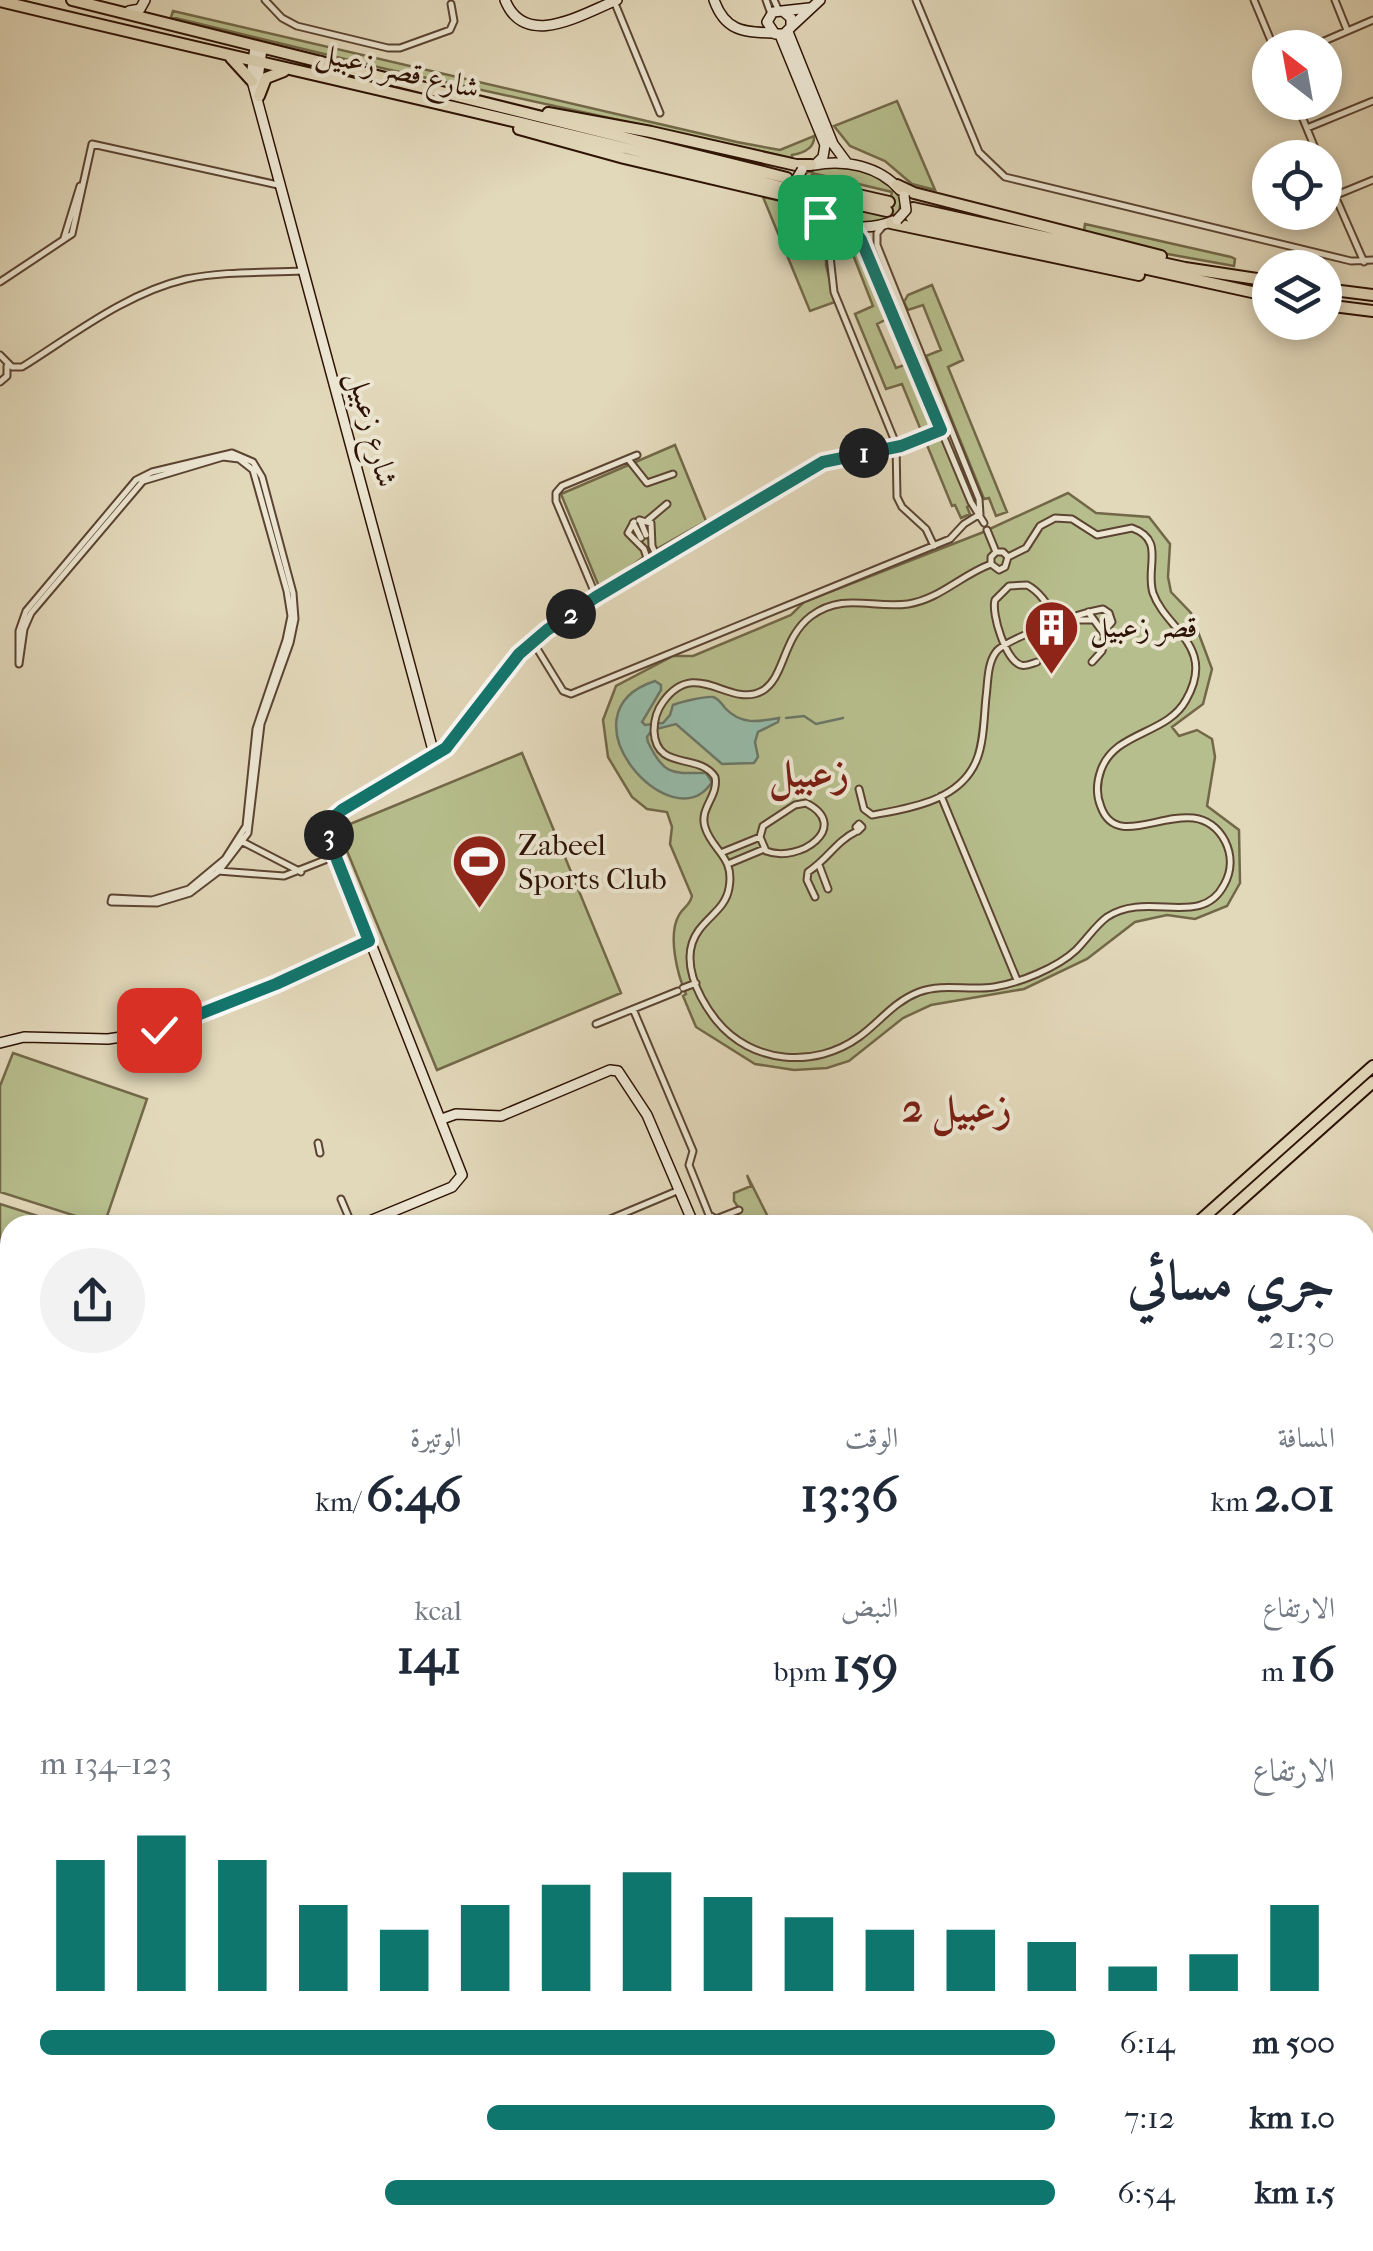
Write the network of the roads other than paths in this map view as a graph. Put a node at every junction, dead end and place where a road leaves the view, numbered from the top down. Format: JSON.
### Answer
{"nodes":[{"id":1,"x":72,"y":0,"type":"edge"},
{"id":2,"x":146,"y":0,"type":"edge"},
{"id":3,"x":265,"y":0,"type":"edge"},
{"id":4,"x":505,"y":0,"type":"edge"},
{"id":5,"x":714,"y":0,"type":"edge"},
{"id":6,"x":766,"y":0,"type":"edge"},
{"id":7,"x":774,"y":0,"type":"edge"},
{"id":8,"x":820,"y":0,"type":"edge"},
{"id":9,"x":916,"y":0,"type":"edge"},
{"id":10,"x":1254,"y":0,"type":"edge"},
{"id":11,"x":1334,"y":0,"type":"edge"},
{"id":12,"x":0,"y":1,"type":"edge"},
{"id":13,"x":616,"y":1,"type":"edge"},
{"id":14,"x":450,"y":2,"type":"edge"},
{"id":15,"x":100,"y":7,"type":"junction"},
{"id":16,"x":809,"y":8,"type":"junction"},
{"id":17,"x":775,"y":15,"type":"junction"},
{"id":18,"x":1373,"y":20,"type":"edge"},
{"id":19,"x":180,"y":27,"type":"junction"},
{"id":20,"x":1266,"y":30,"type":"edge"},
{"id":21,"x":1347,"y":31,"type":"junction"},
{"id":22,"x":753,"y":32,"type":"junction"},
{"id":23,"x":782,"y":32,"type":"junction"},
{"id":24,"x":1342,"y":33,"type":"edge"},
{"id":25,"x":188,"y":44,"type":"junction"},
{"id":26,"x":226,"y":55,"type":"junction"},
{"id":27,"x":255,"y":61,"type":"junction"},
{"id":28,"x":287,"y":70,"type":"junction"},
{"id":29,"x":259,"y":96,"type":"junction"},
{"id":30,"x":1373,"y":100,"type":"edge"},
{"id":31,"x":493,"y":111,"type":"junction"},
{"id":32,"x":660,"y":113,"type":"dead end"},
{"id":33,"x":263,"y":118,"type":"junction"},
{"id":34,"x":1304,"y":120,"type":"edge"},
{"id":35,"x":1307,"y":128,"type":"junction"},
{"id":36,"x":1312,"y":140,"type":"edge"},
{"id":37,"x":847,"y":164,"type":"junction"},
{"id":38,"x":810,"y":167,"type":"junction"},
{"id":39,"x":1373,"y":180,"type":"edge"},
{"id":40,"x":897,"y":185,"type":"junction"},
{"id":41,"x":282,"y":187,"type":"junction"},
{"id":42,"x":798,"y":190,"type":"junction"},
{"id":43,"x":1342,"y":193,"type":"edge"},
{"id":44,"x":1342,"y":215,"type":"edge"},
{"id":45,"x":890,"y":216,"type":"junction"},
{"id":46,"x":852,"y":227,"type":"junction"},
{"id":47,"x":1353,"y":242,"type":"junction"},
{"id":48,"x":829,"y":246,"type":"dead end"},
{"id":49,"x":1344,"y":260,"type":"junction"},
{"id":50,"x":1373,"y":260,"type":"edge"},
{"id":51,"x":1364,"y":262,"type":"junction"},
{"id":52,"x":304,"y":269,"type":"junction"},
{"id":53,"x":1205,"y":270,"type":"junction"},
{"id":54,"x":1252,"y":278,"type":"edge"},
{"id":55,"x":0,"y":282,"type":"edge"},
{"id":56,"x":1204,"y":283,"type":"junction"},
{"id":57,"x":1342,"y":291,"type":"edge"},
{"id":58,"x":1252,"y":292,"type":"edge"},
{"id":59,"x":1373,"y":296,"type":"edge"},
{"id":60,"x":1342,"y":307,"type":"edge"},
{"id":61,"x":1373,"y":311,"type":"edge"},
{"id":62,"x":0,"y":355,"type":"edge"},
{"id":63,"x":0,"y":382,"type":"edge"},
{"id":64,"x":949,"y":426,"type":"junction"},
{"id":65,"x":941,"y":430,"type":"junction"},
{"id":66,"x":896,"y":447,"type":"junction"},
{"id":67,"x":637,"y":455,"type":"dead end"},
{"id":68,"x":628,"y":458,"type":"junction"},
{"id":69,"x":647,"y":465,"type":"dead end"},
{"id":70,"x":180,"y":466,"type":"junction"},
{"id":71,"x":637,"y":473,"type":"junction"},
{"id":72,"x":673,"y":474,"type":"dead end"},
{"id":73,"x":667,"y":504,"type":"dead end"},
{"id":74,"x":980,"y":514,"type":"junction"},
{"id":75,"x":648,"y":520,"type":"junction"},
{"id":76,"x":644,"y":537,"type":"junction"},
{"id":77,"x":934,"y":546,"type":"junction"},
{"id":78,"x":996,"y":552,"type":"junction"},
{"id":79,"x":1008,"y":557,"type":"junction"},
{"id":80,"x":658,"y":558,"type":"junction"},
{"id":81,"x":649,"y":564,"type":"junction"},
{"id":82,"x":990,"y":564,"type":"junction"},
{"id":83,"x":596,"y":597,"type":"junction"},
{"id":84,"x":1088,"y":612,"type":"junction"},
{"id":85,"x":1092,"y":620,"type":"junction"},
{"id":86,"x":1056,"y":627,"type":"junction"},
{"id":87,"x":1104,"y":631,"type":"junction"},
{"id":88,"x":533,"y":642,"type":"junction"},
{"id":89,"x":1005,"y":644,"type":"junction"},
{"id":90,"x":1048,"y":658,"type":"dead end"},
{"id":91,"x":1037,"y":662,"type":"dead end"},
{"id":92,"x":1092,"y":662,"type":"dead end"},
{"id":93,"x":434,"y":754,"type":"junction"},
{"id":94,"x":859,"y":790,"type":"dead end"},
{"id":95,"x":941,"y":796,"type":"junction"},
{"id":96,"x":869,"y":815,"type":"junction"},
{"id":97,"x":760,"y":837,"type":"junction"},
{"id":98,"x":241,"y":841,"type":"junction"},
{"id":99,"x":764,"y":849,"type":"junction"},
{"id":100,"x":722,"y":852,"type":"junction"},
{"id":101,"x":335,"y":856,"type":"junction"},
{"id":102,"x":728,"y":864,"type":"junction"},
{"id":103,"x":820,"y":866,"type":"junction"},
{"id":104,"x":216,"y":871,"type":"junction"},
{"id":105,"x":301,"y":872,"type":"junction"},
{"id":106,"x":828,"y":889,"type":"dead end"},
{"id":107,"x":815,"y":897,"type":"dead end"},
{"id":108,"x":369,"y":941,"type":"junction"},
{"id":109,"x":1017,"y":980,"type":"junction"},
{"id":110,"x":696,"y":983,"type":"junction"},
{"id":111,"x":633,"y":1009,"type":"junction"},
{"id":112,"x":596,"y":1024,"type":"dead end"},
{"id":113,"x":0,"y":1043,"type":"edge"},
{"id":114,"x":1373,"y":1066,"type":"edge"},
{"id":115,"x":1373,"y":1082,"type":"edge"},
{"id":116,"x":442,"y":1119,"type":"junction"},
{"id":117,"x":318,"y":1143,"type":"dead end"},
{"id":118,"x":320,"y":1153,"type":"dead end"},
{"id":119,"x":680,"y":1190,"type":"junction"},
{"id":120,"x":341,"y":1199,"type":"dead end"},
{"id":121,"x":739,"y":1210,"type":"dead end"},
{"id":122,"x":348,"y":1215,"type":"edge"},
{"id":123,"x":384,"y":1215,"type":"edge"},
{"id":124,"x":620,"y":1215,"type":"edge"},
{"id":125,"x":690,"y":1215,"type":"edge"},
{"id":126,"x":711,"y":1215,"type":"edge"},
{"id":127,"x":726,"y":1215,"type":"edge"},
{"id":128,"x":1206,"y":1215,"type":"edge"},
{"id":129,"x":1224,"y":1215,"type":"edge"}],
"edges":[{"from":1,"to":15,"type":"main road","name":"شارع قصر زعبيل"},
{"from":2,"to":15,"type":"street"},
{"from":2,"to":19,"type":"street"},
{"from":3,"to":14,"type":"street"},
{"from":4,"to":13,"type":"street"},
{"from":5,"to":22,"type":"street"},
{"from":6,"to":17,"type":"street"},
{"from":7,"to":17,"type":"street"},
{"from":8,"to":16,"type":"street"},
{"from":9,"to":49,"type":"street"},
{"from":10,"to":20,"type":"street"},
{"from":11,"to":21,"type":"street"},
{"from":12,"to":25,"type":"main road","name":"شارع قصر زعبيل"},
{"from":13,"to":32,"type":"street"},
{"from":15,"to":19,"type":"main road","name":"شارع قصر زعبيل"},
{"from":16,"to":17,"type":"street"},
{"from":16,"to":23,"type":"street"},
{"from":17,"to":22,"type":"street"},
{"from":17,"to":23,"type":"street"},
{"from":17,"to":23,"type":"street"},
{"from":18,"to":21,"type":"street"},
{"from":19,"to":27,"type":"main road","name":"شارع قصر زعبيل"},
{"from":21,"to":24,"type":"street"},
{"from":22,"to":23,"type":"street"},
{"from":23,"to":37,"type":"street"},
{"from":23,"to":38,"type":"street"},
{"from":25,"to":26,"type":"main road","name":"شارع قصر زعبيل"},
{"from":25,"to":27,"type":"main road"},
{"from":26,"to":27,"type":"main road","name":"شارع قصر زعبيل"},
{"from":26,"to":27,"type":"main road"},
{"from":27,"to":28,"type":"main road","name":"شارع قصر زعبيل"},
{"from":27,"to":29,"type":"street","name":"شارع زعبيل"},
{"from":27,"to":31,"type":"main road","name":"شارع قصر زعبيل"},
{"from":27,"to":33,"type":"street","name":"شارع زعبيل"},
{"from":28,"to":29,"type":"main road"},
{"from":28,"to":31,"type":"main road","name":"شارع قصر زعبيل"},
{"from":29,"to":33,"type":"street","name":"شارع زعبيل"},
{"from":30,"to":35,"type":"street"},
{"from":31,"to":38,"type":"main road"},
{"from":31,"to":42,"type":"main road","name":"شارع قصر زعبيل"},
{"from":31,"to":42,"type":"main road"},
{"from":33,"to":41,"type":"street","name":"شارع زعبيل"},
{"from":34,"to":35,"type":"street"},
{"from":35,"to":36,"type":"street"},
{"from":37,"to":38,"type":"street"},
{"from":37,"to":40,"type":"street"},
{"from":38,"to":42,"type":"street","bridge":true},
{"from":39,"to":43,"type":"street"},
{"from":40,"to":45,"type":"street","bridge":true},
{"from":40,"to":53,"type":"main road"},
{"from":41,"to":52,"type":"street","name":"شارع زعبيل"},
{"from":41,"to":55,"type":"street"},
{"from":42,"to":45,"type":"main road","name":"شارع قصر زعبيل"},
{"from":42,"to":46,"type":"street"},
{"from":44,"to":47,"type":"street"},
{"from":45,"to":46,"type":"street"},
{"from":45,"to":56,"type":"main road","name":"شارع قصر زعبيل"},
{"from":45,"to":64,"type":"street"},
{"from":46,"to":65,"type":"street"},
{"from":47,"to":49,"type":"street"},
{"from":47,"to":51,"type":"street"},
{"from":48,"to":66,"type":"street"},
{"from":49,"to":51,"type":"street"},
{"from":50,"to":51,"type":"street"},
{"from":52,"to":62,"type":"street"},
{"from":52,"to":93,"type":"street","name":"شارع زعبيل"},
{"from":53,"to":54,"type":"main road"},
{"from":53,"to":56,"type":"main road"},
{"from":56,"to":58,"type":"main road"},
{"from":57,"to":59,"type":"main road"},
{"from":60,"to":61,"type":"main road"},
{"from":62,"to":63,"type":"street"},
{"from":64,"to":65,"type":"street"},
{"from":64,"to":74,"type":"street"},
{"from":65,"to":66,"type":"street"},
{"from":65,"to":74,"type":"street"},
{"from":66,"to":77,"type":"street"},
{"from":66,"to":80,"type":"street"},
{"from":67,"to":68,"type":"street"},
{"from":68,"to":71,"type":"street"},
{"from":68,"to":83,"type":"street"},
{"from":69,"to":71,"type":"street"},
{"from":70,"to":70,"type":"street"},
{"from":70,"to":98,"type":"street"},
{"from":71,"to":72,"type":"street"},
{"from":73,"to":75,"type":"street"},
{"from":74,"to":77,"type":"street"},
{"from":74,"to":78,"type":"street"},
{"from":75,"to":76,"type":"street"},
{"from":75,"to":76,"type":"street"},
{"from":76,"to":80,"type":"street"},
{"from":76,"to":81,"type":"street"},
{"from":77,"to":88,"type":"street"},
{"from":78,"to":79,"type":"street"},
{"from":78,"to":82,"type":"street"},
{"from":79,"to":82,"type":"street"},
{"from":79,"to":109,"type":"street"},
{"from":80,"to":81,"type":"street"},
{"from":81,"to":83,"type":"street"},
{"from":82,"to":100,"type":"street"},
{"from":83,"to":88,"type":"street"},
{"from":84,"to":85,"type":"street"},
{"from":84,"to":86,"type":"street"},
{"from":84,"to":87,"type":"street"},
{"from":85,"to":86,"type":"street"},
{"from":85,"to":87,"type":"street"},
{"from":86,"to":89,"type":"street"},
{"from":86,"to":89,"type":"street"},
{"from":86,"to":90,"type":"street"},
{"from":87,"to":92,"type":"street"},
{"from":88,"to":93,"type":"street"},
{"from":89,"to":91,"type":"street"},
{"from":89,"to":95,"type":"street"},
{"from":93,"to":101,"type":"street"},
{"from":94,"to":96,"type":"street"},
{"from":95,"to":96,"type":"street"},
{"from":95,"to":109,"type":"street"},
{"from":96,"to":103,"type":"street"},
{"from":97,"to":99,"type":"street"},
{"from":97,"to":99,"type":"street"},
{"from":97,"to":100,"type":"street"},
{"from":98,"to":104,"type":"street"},
{"from":98,"to":105,"type":"street"},
{"from":99,"to":102,"type":"street"},
{"from":100,"to":102,"type":"street"},
{"from":101,"to":105,"type":"street"},
{"from":101,"to":108,"type":"street"},
{"from":102,"to":110,"type":"street"},
{"from":103,"to":106,"type":"street"},
{"from":103,"to":107,"type":"street"},
{"from":104,"to":104,"type":"street"},
{"from":104,"to":105,"type":"street"},
{"from":108,"to":113,"type":"street"},
{"from":108,"to":116,"type":"street"},
{"from":109,"to":110,"type":"street"},
{"from":110,"to":111,"type":"street"},
{"from":111,"to":112,"type":"street"},
{"from":111,"to":126,"type":"street"},
{"from":114,"to":128,"type":"main road"},
{"from":115,"to":129,"type":"main road"},
{"from":116,"to":119,"type":"street"},
{"from":116,"to":123,"type":"street"},
{"from":117,"to":118,"type":"street"},
{"from":119,"to":124,"type":"street"},
{"from":119,"to":125,"type":"street"},
{"from":120,"to":122,"type":"street"},
{"from":121,"to":127,"type":"street"}]}
